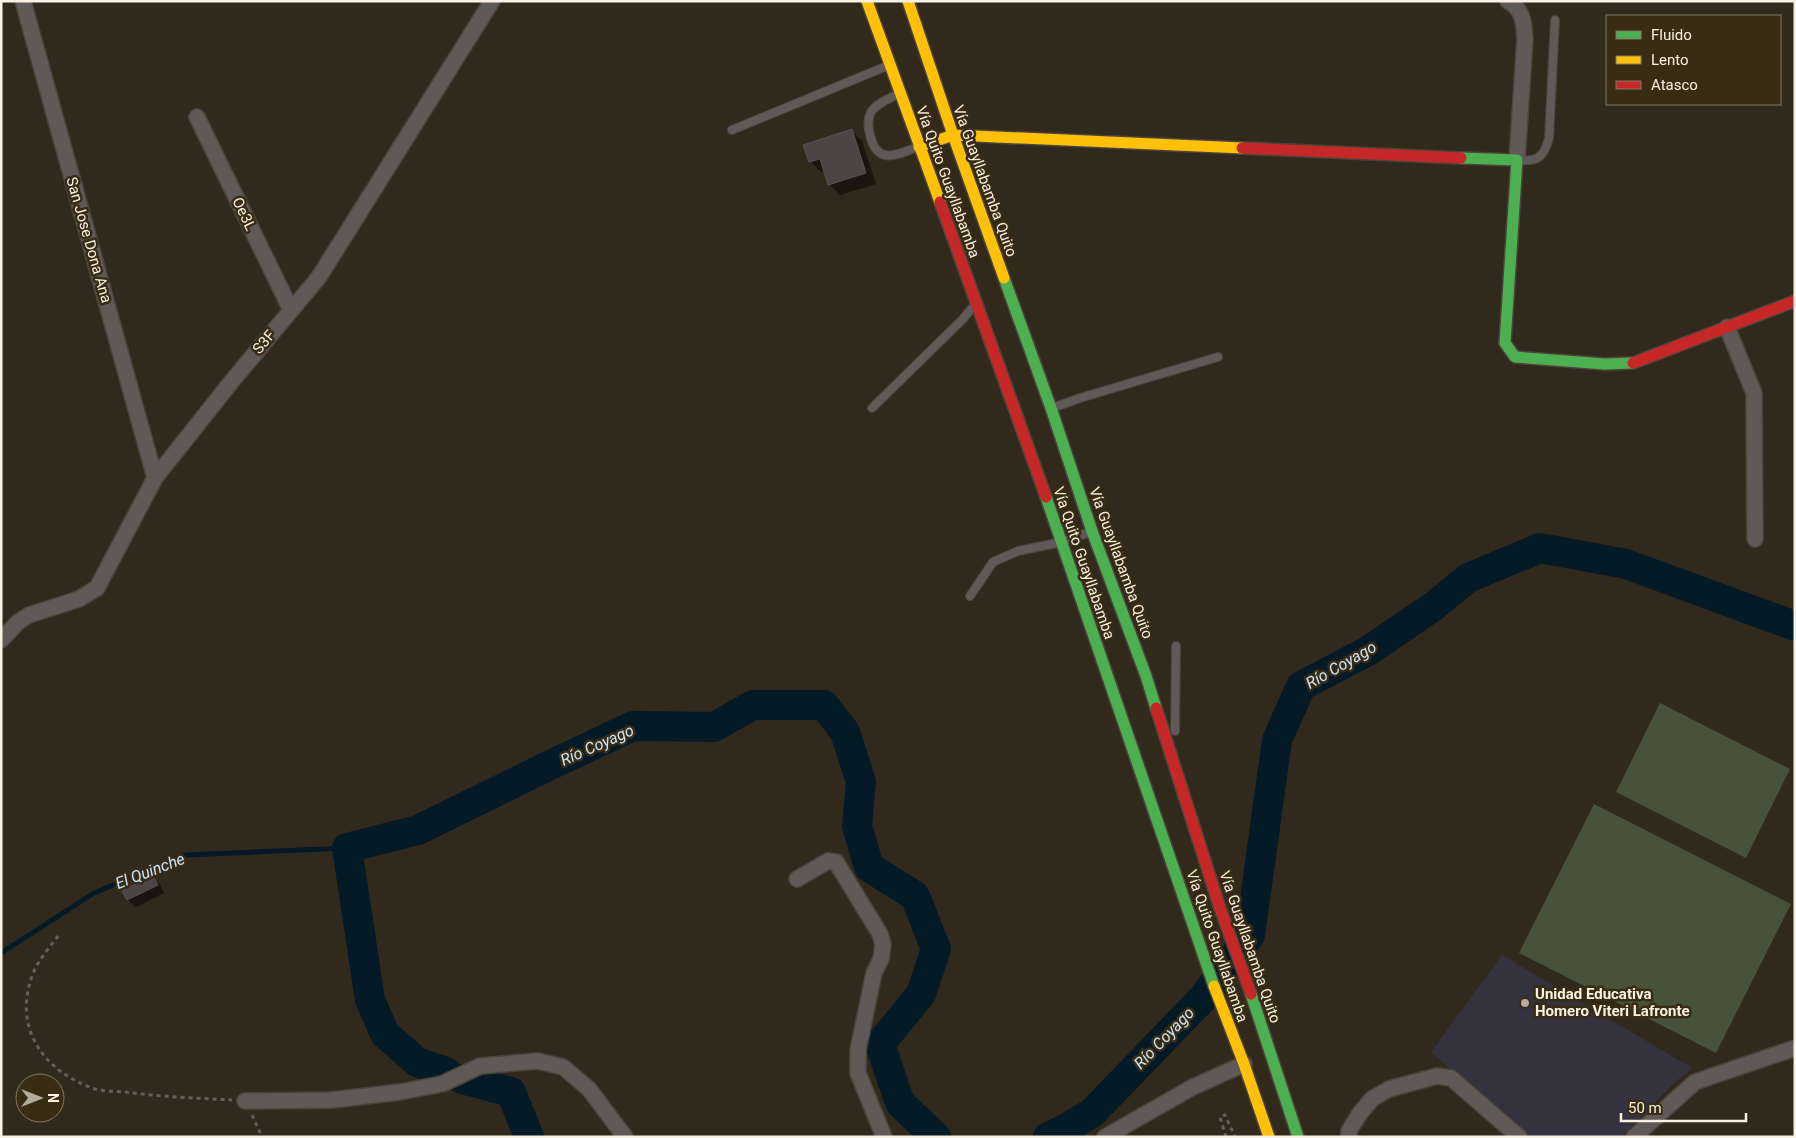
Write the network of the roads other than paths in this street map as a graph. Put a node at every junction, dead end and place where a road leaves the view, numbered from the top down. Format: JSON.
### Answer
{"nodes":[{"id":1,"x":23,"y":1,"type":"edge"},
{"id":2,"x":492,"y":1,"type":"edge"},
{"id":3,"x":866,"y":1,"type":"edge"},
{"id":4,"x":908,"y":1,"type":"edge"},
{"id":5,"x":1508,"y":1,"type":"edge"},
{"id":6,"x":1555,"y":20,"type":"dead end"},
{"id":7,"x":891,"y":65,"type":"junction"},
{"id":8,"x":900,"y":92,"type":"junction"},
{"id":9,"x":197,"y":117,"type":"dead end"},
{"id":10,"x":732,"y":130,"type":"dead end"},
{"id":11,"x":952,"y":135,"type":"junction"},
{"id":12,"x":919,"y":147,"type":"junction"},
{"id":13,"x":1517,"y":160,"type":"junction"},
{"id":14,"x":1795,"y":301,"type":"edge"},
{"id":15,"x":975,"y":304,"type":"junction"},
{"id":16,"x":291,"y":310,"type":"junction"},
{"id":17,"x":1727,"y":327,"type":"junction"},
{"id":18,"x":1218,"y":357,"type":"dead end"},
{"id":19,"x":872,"y":408,"type":"dead end"},
{"id":20,"x":1051,"y":408,"type":"junction"},
{"id":21,"x":155,"y":478,"type":"junction"},
{"id":22,"x":1092,"y":531,"type":"junction"},
{"id":23,"x":1755,"y":540,"type":"dead end"},
{"id":24,"x":1062,"y":542,"type":"junction"},
{"id":25,"x":970,"y":596,"type":"dead end"},
{"id":26,"x":1,"y":640,"type":"edge"},
{"id":27,"x":1176,"y":646,"type":"dead end"},
{"id":28,"x":1174,"y":766,"type":"junction"},
{"id":29,"x":797,"y":879,"type":"dead end"},
{"id":30,"x":1795,"y":1048,"type":"edge"},
{"id":31,"x":1244,"y":1064,"type":"junction"},
{"id":32,"x":245,"y":1101,"type":"road end"},
{"id":33,"x":1351,"y":1135,"type":"edge"},
{"id":34,"x":625,"y":1137,"type":"edge"},
{"id":35,"x":884,"y":1137,"type":"edge"},
{"id":36,"x":1105,"y":1137,"type":"edge"},
{"id":37,"x":1269,"y":1137,"type":"edge"},
{"id":38,"x":1298,"y":1137,"type":"edge"},
{"id":39,"x":1519,"y":1137,"type":"edge"},
{"id":40,"x":1634,"y":1137,"type":"edge"}],
"edges":[{"from":1,"to":21,"type":"street","name":"San Jose Dona Ana"},
{"from":2,"to":16,"type":"street","name":"S3F"},
{"from":3,"to":7,"type":"main road","name":"Vía Quito Guayllabamba"},
{"from":4,"to":11,"type":"main road","name":"Vía Guayllabamba Quito"},
{"from":5,"to":13,"type":"street"},
{"from":6,"to":13,"type":"lane"},
{"from":7,"to":8,"type":"main road","name":"Vía Quito Guayllabamba"},
{"from":7,"to":10,"type":"lane"},
{"from":8,"to":12,"type":"main road","name":"Vía Quito Guayllabamba"},
{"from":8,"to":12,"type":"lane"},
{"from":9,"to":16,"type":"street","name":"Oe3L"},
{"from":11,"to":12,"type":"main road"},
{"from":11,"to":13,"type":"main road"},
{"from":11,"to":20,"type":"main road","name":"Vía Guayllabamba Quito"},
{"from":12,"to":15,"type":"main road","name":"Vía Quito Guayllabamba"},
{"from":13,"to":17,"type":"main road"},
{"from":14,"to":17,"type":"main road"},
{"from":15,"to":19,"type":"lane"},
{"from":15,"to":24,"type":"main road","name":"Vía Quito Guayllabamba"},
{"from":16,"to":21,"type":"street","name":"S3F"},
{"from":17,"to":23,"type":"street"},
{"from":18,"to":20,"type":"lane"},
{"from":20,"to":22,"type":"main road","name":"Vía Guayllabamba Quito"},
{"from":21,"to":26,"type":"street","name":"S3F"},
{"from":22,"to":24,"type":"lane"},
{"from":22,"to":28,"type":"main road","name":"Vía Guayllabamba Quito"},
{"from":24,"to":25,"type":"lane"},
{"from":24,"to":31,"type":"main road","name":"Vía Quito Guayllabamba"},
{"from":27,"to":28,"type":"lane"},
{"from":28,"to":38,"type":"main road","name":"Vía Guayllabamba Quito"},
{"from":29,"to":35,"type":"street"},
{"from":30,"to":40,"type":"street"},
{"from":31,"to":36,"type":"street"},
{"from":31,"to":37,"type":"main road","name":"Vía Quito Guayllabamba"},
{"from":32,"to":34,"type":"street"},
{"from":33,"to":39,"type":"street"}]}
